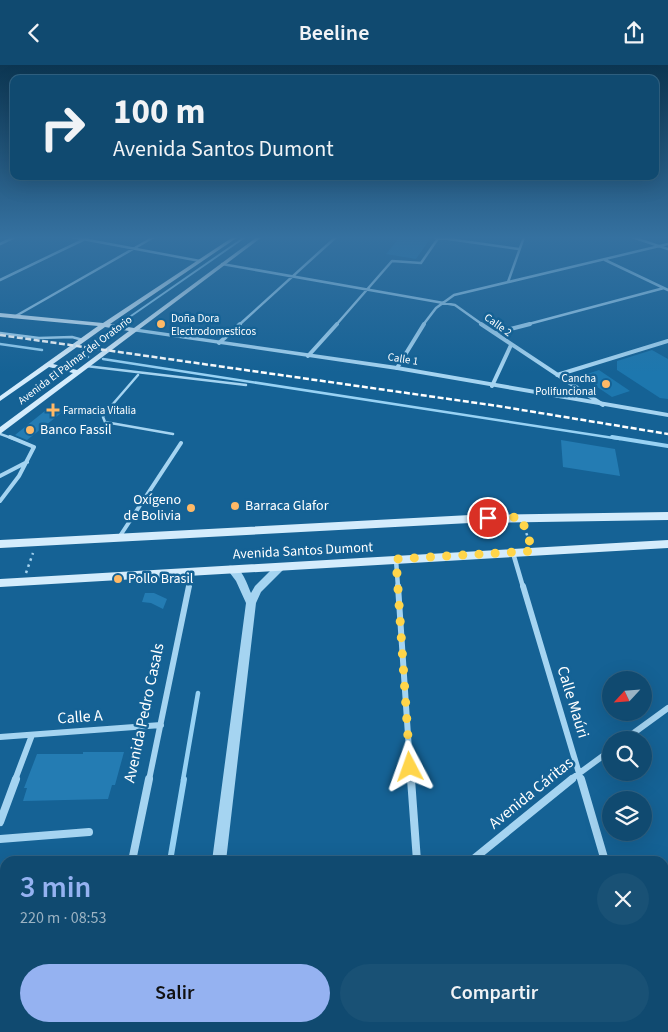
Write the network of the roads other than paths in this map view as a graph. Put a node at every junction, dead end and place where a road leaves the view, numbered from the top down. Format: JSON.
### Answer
{"nodes":[{"id":1,"x":75,"y":282,"type":"edge"},
{"id":2,"x":170,"y":282,"type":"edge"},
{"id":3,"x":198,"y":282,"type":"edge"},
{"id":4,"x":287,"y":282,"type":"edge"},
{"id":5,"x":321,"y":282,"type":"edge"},
{"id":6,"x":372,"y":282,"type":"edge"},
{"id":7,"x":508,"y":282,"type":"edge"},
{"id":8,"x":652,"y":282,"type":"edge"},
{"id":9,"x":666,"y":289,"type":"edge"},
{"id":10,"x":364,"y":290,"type":"junction"},
{"id":11,"x":442,"y":303,"type":"junction"},
{"id":12,"x":0,"y":315,"type":"edge"},
{"id":13,"x":14,"y":317,"type":"junction"},
{"id":14,"x":107,"y":326,"type":"junction"},
{"id":15,"x":133,"y":330,"type":"junction"},
{"id":16,"x":0,"y":333,"type":"edge"},
{"id":17,"x":495,"y":333,"type":"junction"},
{"id":18,"x":83,"y":340,"type":"junction"},
{"id":19,"x":668,"y":341,"type":"edge"},
{"id":20,"x":219,"y":343,"type":"junction"},
{"id":21,"x":511,"y":345,"type":"junction"},
{"id":22,"x":308,"y":356,"type":"junction"},
{"id":23,"x":50,"y":366,"type":"junction"},
{"id":24,"x":86,"y":366,"type":"junction"},
{"id":25,"x":397,"y":368,"type":"junction"},
{"id":26,"x":73,"y":371,"type":"junction"},
{"id":27,"x":138,"y":375,"type":"junction"},
{"id":28,"x":557,"y":375,"type":"junction"},
{"id":29,"x":246,"y":385,"type":"dead end"},
{"id":30,"x":492,"y":386,"type":"junction"},
{"id":31,"x":0,"y":399,"type":"edge"},
{"id":32,"x":604,"y":405,"type":"junction"},
{"id":33,"x":668,"y":415,"type":"edge"},
{"id":34,"x":0,"y":433,"type":"edge"},
{"id":35,"x":172,"y":434,"type":"dead end"},
{"id":36,"x":181,"y":443,"type":"dead end"},
{"id":37,"x":27,"y":462,"type":"junction"},
{"id":38,"x":0,"y":476,"type":"edge"},
{"id":39,"x":0,"y":501,"type":"edge"},
{"id":40,"x":668,"y":517,"type":"edge"},
{"id":41,"x":120,"y":536,"type":"junction"},
{"id":42,"x":0,"y":544,"type":"edge"},
{"id":43,"x":668,"y":544,"type":"edge"},
{"id":44,"x":513,"y":552,"type":"junction"},
{"id":45,"x":396,"y":559,"type":"junction"},
{"id":46,"x":280,"y":567,"type":"junction"},
{"id":47,"x":232,"y":569,"type":"junction"},
{"id":48,"x":192,"y":571,"type":"junction"},
{"id":49,"x":0,"y":583,"type":"edge"},
{"id":50,"x":251,"y":603,"type":"junction"},
{"id":51,"x":668,"y":708,"type":"edge"},
{"id":52,"x":161,"y":725,"type":"junction"},
{"id":53,"x":636,"y":731,"type":"edge"},
{"id":54,"x":32,"y":735,"type":"junction"},
{"id":55,"x":0,"y":737,"type":"edge"},
{"id":56,"x":602,"y":756,"type":"edge"},
{"id":57,"x":579,"y":773,"type":"junction"},
{"id":58,"x":0,"y":822,"type":"edge"},
{"id":59,"x":89,"y":832,"type":"dead end"},
{"id":60,"x":0,"y":839,"type":"edge"},
{"id":61,"x":133,"y":856,"type":"edge"},
{"id":62,"x":220,"y":856,"type":"edge"},
{"id":63,"x":417,"y":856,"type":"edge"},
{"id":64,"x":477,"y":856,"type":"edge"},
{"id":65,"x":604,"y":856,"type":"edge"}],
"edges":[{"from":1,"to":13,"type":"street"},
{"from":2,"to":14,"type":"main road","name":"Avenida El Palmar del Oratorio"},
{"from":3,"to":15,"type":"main road","name":"Avenida El Palmar del Oratorio"},
{"from":4,"to":20,"type":"street"},
{"from":5,"to":10,"type":"street","name":"Calle 2"},
{"from":6,"to":10,"type":"street"},
{"from":7,"to":11,"type":"street"},
{"from":8,"to":9,"type":"street"},
{"from":9,"to":17,"type":"street"},
{"from":10,"to":11,"type":"street","name":"Calle 2"},
{"from":10,"to":22,"type":"street"},
{"from":11,"to":17,"type":"street","name":"Calle 2"},
{"from":11,"to":25,"type":"street"},
{"from":12,"to":13,"type":"main road"},
{"from":13,"to":14,"type":"main road"},
{"from":14,"to":15,"type":"main road"},
{"from":14,"to":18,"type":"main road","name":"Avenida El Palmar del Oratorio"},
{"from":15,"to":20,"type":"street","name":"Calle 1"},
{"from":15,"to":24,"type":"main road","name":"Avenida El Palmar del Oratorio"},
{"from":16,"to":18,"type":"lane"},
{"from":17,"to":21,"type":"street","name":"Calle 2"},
{"from":18,"to":23,"type":"main road","name":"Avenida El Palmar del Oratorio"},
{"from":19,"to":28,"type":"street"},
{"from":20,"to":22,"type":"street","name":"Calle 1"},
{"from":21,"to":28,"type":"street","name":"Calle 2"},
{"from":21,"to":30,"type":"street"},
{"from":22,"to":25,"type":"street","name":"Calle 1"},
{"from":23,"to":26,"type":"main road"},
{"from":23,"to":31,"type":"main road","name":"Avenida El Palmar del Oratorio"},
{"from":24,"to":26,"type":"main road","name":"Avenida El Palmar del Oratorio"},
{"from":24,"to":27,"type":"lane"},
{"from":25,"to":30,"type":"street","name":"Calle 1"},
{"from":26,"to":34,"type":"main road","name":"Avenida El Palmar del Oratorio"},
{"from":27,"to":29,"type":"lane"},
{"from":27,"to":35,"type":"lane"},
{"from":28,"to":32,"type":"street","name":"Calle 2"},
{"from":30,"to":32,"type":"street","name":"Calle 1"},
{"from":32,"to":33,"type":"street","name":"Calle 1"},
{"from":34,"to":37,"type":"lane"},
{"from":36,"to":41,"type":"lane"},
{"from":37,"to":38,"type":"lane"},
{"from":37,"to":39,"type":"lane"},
{"from":40,"to":41,"type":"main road","name":"Avenida Santos Dumont"},
{"from":41,"to":42,"type":"main road","name":"Avenida Santos Dumont"},
{"from":43,"to":44,"type":"main road","name":"Avenida Santos Dumont"},
{"from":44,"to":45,"type":"main road","name":"Avenida Santos Dumont"},
{"from":44,"to":57,"type":"street","name":"Calle Maúri"},
{"from":45,"to":46,"type":"main road","name":"Avenida Santos Dumont"},
{"from":45,"to":63,"type":"street"},
{"from":46,"to":47,"type":"main road","name":"Avenida Santos Dumont"},
{"from":46,"to":50,"type":"street"},
{"from":47,"to":48,"type":"main road","name":"Avenida Santos Dumont"},
{"from":47,"to":50,"type":"street"},
{"from":48,"to":49,"type":"main road","name":"Avenida Santos Dumont"},
{"from":48,"to":52,"type":"street","name":"Avenida Pedro Casals"},
{"from":50,"to":62,"type":"street"},
{"from":51,"to":53,"type":"street"},
{"from":52,"to":54,"type":"street","name":"Calle A"},
{"from":52,"to":61,"type":"street","name":"Avenida Pedro Casals"},
{"from":54,"to":55,"type":"street","name":"Calle A"},
{"from":54,"to":58,"type":"street"},
{"from":56,"to":57,"type":"street","name":"Avenida Cáritas"},
{"from":57,"to":64,"type":"street","name":"Avenida Cáritas"},
{"from":57,"to":65,"type":"street","name":"Calle Maúri"},
{"from":59,"to":60,"type":"street"}]}
